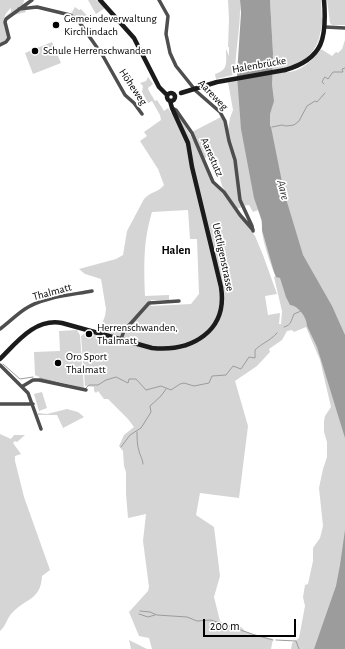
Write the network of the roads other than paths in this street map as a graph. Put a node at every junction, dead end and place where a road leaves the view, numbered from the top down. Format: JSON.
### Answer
{"nodes":[{"id":1,"x":32,"y":0,"type":"edge"},
{"id":2,"x":100,"y":0,"type":"edge"},
{"id":3,"x":158,"y":0,"type":"edge"},
{"id":4,"x":324,"y":0,"type":"edge"},
{"id":5,"x":20,"y":9,"type":"junction"},
{"id":6,"x":325,"y":27,"type":"junction"},
{"id":7,"x":345,"y":28,"type":"edge"},
{"id":8,"x":0,"y":45,"type":"edge"},
{"id":9,"x":167,"y":95,"type":"junction"},
{"id":10,"x":174,"y":95,"type":"junction"},
{"id":11,"x":170,"y":101,"type":"junction"},
{"id":12,"x":172,"y":108,"type":"junction"},
{"id":13,"x":142,"y":114,"type":"dead end"},
{"id":14,"x":253,"y":231,"type":"joint"},
{"id":15,"x":92,"y":291,"type":"dead end"},
{"id":16,"x":179,"y":301,"type":"dead end"},
{"id":17,"x":0,"y":329,"type":"edge"},
{"id":18,"x":120,"y":339,"type":"junction"},
{"id":19,"x":0,"y":360,"type":"edge"},
{"id":20,"x":0,"y":365,"type":"edge"},
{"id":21,"x":23,"y":386,"type":"junction"},
{"id":22,"x":86,"y":390,"type":"dead end"},
{"id":23,"x":0,"y":404,"type":"edge"},
{"id":24,"x":33,"y":404,"type":"junction"},
{"id":25,"x":41,"y":429,"type":"dead end"}],
"edges":[{"from":1,"to":5,"type":"street"},
{"from":2,"to":9,"type":"main road"},
{"from":3,"to":14,"type":"street","name":"Aareweg"},
{"from":4,"to":6,"type":"main road","name":"Halenbrücke"},
{"from":5,"to":8,"type":"street"},
{"from":5,"to":13,"type":"street","name":"Höheweg"},
{"from":6,"to":7,"type":"street"},
{"from":6,"to":10,"type":"main road","name":"Halenbrücke","bridge":true},
{"from":9,"to":10,"type":"main road"},
{"from":9,"to":11,"type":"main road"},
{"from":10,"to":11,"type":"main road"},
{"from":11,"to":12,"type":"main road","name":"Uettligenstrasse"},
{"from":12,"to":14,"type":"street","name":"Aarestutz"},
{"from":12,"to":18,"type":"main road","name":"Uettligenstrasse"},
{"from":15,"to":17,"type":"street","name":"Thalmatt"},
{"from":16,"to":18,"type":"street"},
{"from":18,"to":19,"type":"main road","name":"Uettligenstrasse"},
{"from":20,"to":21,"type":"street"},
{"from":21,"to":22,"type":"street"},
{"from":21,"to":24,"type":"street"},
{"from":23,"to":24,"type":"street"},
{"from":24,"to":25,"type":"street"}]}
